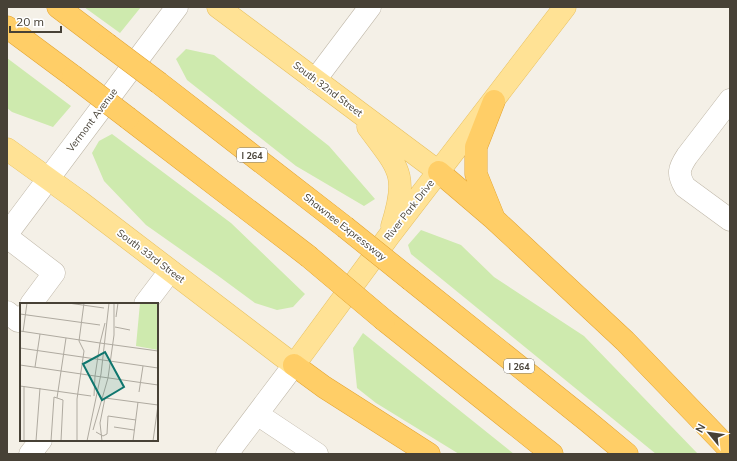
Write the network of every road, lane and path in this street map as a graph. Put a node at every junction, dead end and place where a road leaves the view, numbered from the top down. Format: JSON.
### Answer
{"nodes":[{"id":1,"x":58,"y":7,"type":"edge"},
{"id":2,"x":178,"y":7,"type":"edge"},
{"id":3,"x":218,"y":7,"type":"edge"},
{"id":4,"x":370,"y":7,"type":"edge"},
{"id":5,"x":565,"y":7,"type":"edge"},
{"id":6,"x":7,"y":27,"type":"edge"},
{"id":7,"x":315,"y":80,"type":"junction"},
{"id":8,"x":730,"y":100,"type":"edge"},
{"id":9,"x":494,"y":101,"type":"junction"},
{"id":10,"x":358,"y":111,"type":"junction"},
{"id":11,"x":7,"y":148,"type":"edge"},
{"id":12,"x":439,"y":172,"type":"junction"},
{"id":13,"x":48,"y":179,"type":"junction"},
{"id":14,"x":494,"y":219,"type":"junction"},
{"id":15,"x":730,"y":220,"type":"edge"},
{"id":16,"x":7,"y":234,"type":"edge"},
{"id":17,"x":389,"y":236,"type":"junction"},
{"id":18,"x":7,"y":237,"type":"edge"},
{"id":19,"x":170,"y":271,"type":"junction"},
{"id":20,"x":32,"y":303,"type":"edge"},
{"id":21,"x":146,"y":303,"type":"edge"},
{"id":22,"x":7,"y":312,"type":"edge"},
{"id":23,"x":20,"y":318,"type":"edge"},
{"id":24,"x":294,"y":365,"type":"junction"},
{"id":25,"x":257,"y":414,"type":"junction"},
{"id":26,"x":40,"y":441,"type":"edge"},
{"id":27,"x":730,"y":450,"type":"edge"},
{"id":28,"x":30,"y":454,"type":"edge"},
{"id":29,"x":227,"y":454,"type":"edge"},
{"id":30,"x":317,"y":454,"type":"edge"},
{"id":31,"x":430,"y":454,"type":"edge"},
{"id":32,"x":552,"y":454,"type":"edge"},
{"id":33,"x":627,"y":454,"type":"edge"}],
"edges":[{"from":1,"to":33,"type":"highway","name":"Shawnee Expressway","number":"I 264","bridge":true},
{"from":2,"to":13,"type":"street","name":"Vermont Avenue"},
{"from":3,"to":7,"type":"main road","name":"South 32nd Street"},
{"from":4,"to":7,"type":"street"},
{"from":5,"to":9,"type":"main road","name":"River Park Drive"},
{"from":6,"to":32,"type":"highway","bridge":true},
{"from":7,"to":10,"type":"main road","name":"South 32nd Street"},
{"from":8,"to":15,"type":"street"},
{"from":9,"to":12,"type":"main road","name":"River Park Drive"},
{"from":9,"to":14,"type":"highway"},
{"from":10,"to":12,"type":"main road","name":"South 32nd Street"},
{"from":10,"to":17,"type":"main road"},
{"from":11,"to":13,"type":"main road","name":"South 33rd Street"},
{"from":12,"to":14,"type":"highway"},
{"from":12,"to":17,"type":"main road","name":"River Park Drive"},
{"from":13,"to":16,"type":"street","name":"Vermont Avenue"},
{"from":13,"to":19,"type":"main road","name":"South 33rd Street"},
{"from":14,"to":27,"type":"highway"},
{"from":17,"to":24,"type":"main road","name":"River Park Drive"},
{"from":18,"to":20,"type":"street"},
{"from":19,"to":21,"type":"street"},
{"from":19,"to":24,"type":"main road","name":"South 33rd Street"},
{"from":22,"to":23,"type":"street"},
{"from":24,"to":25,"type":"street","name":"River Park Drive"},
{"from":24,"to":31,"type":"highway"},
{"from":25,"to":29,"type":"street","name":"River Park Drive"},
{"from":25,"to":30,"type":"street"},
{"from":26,"to":28,"type":"street"}]}
